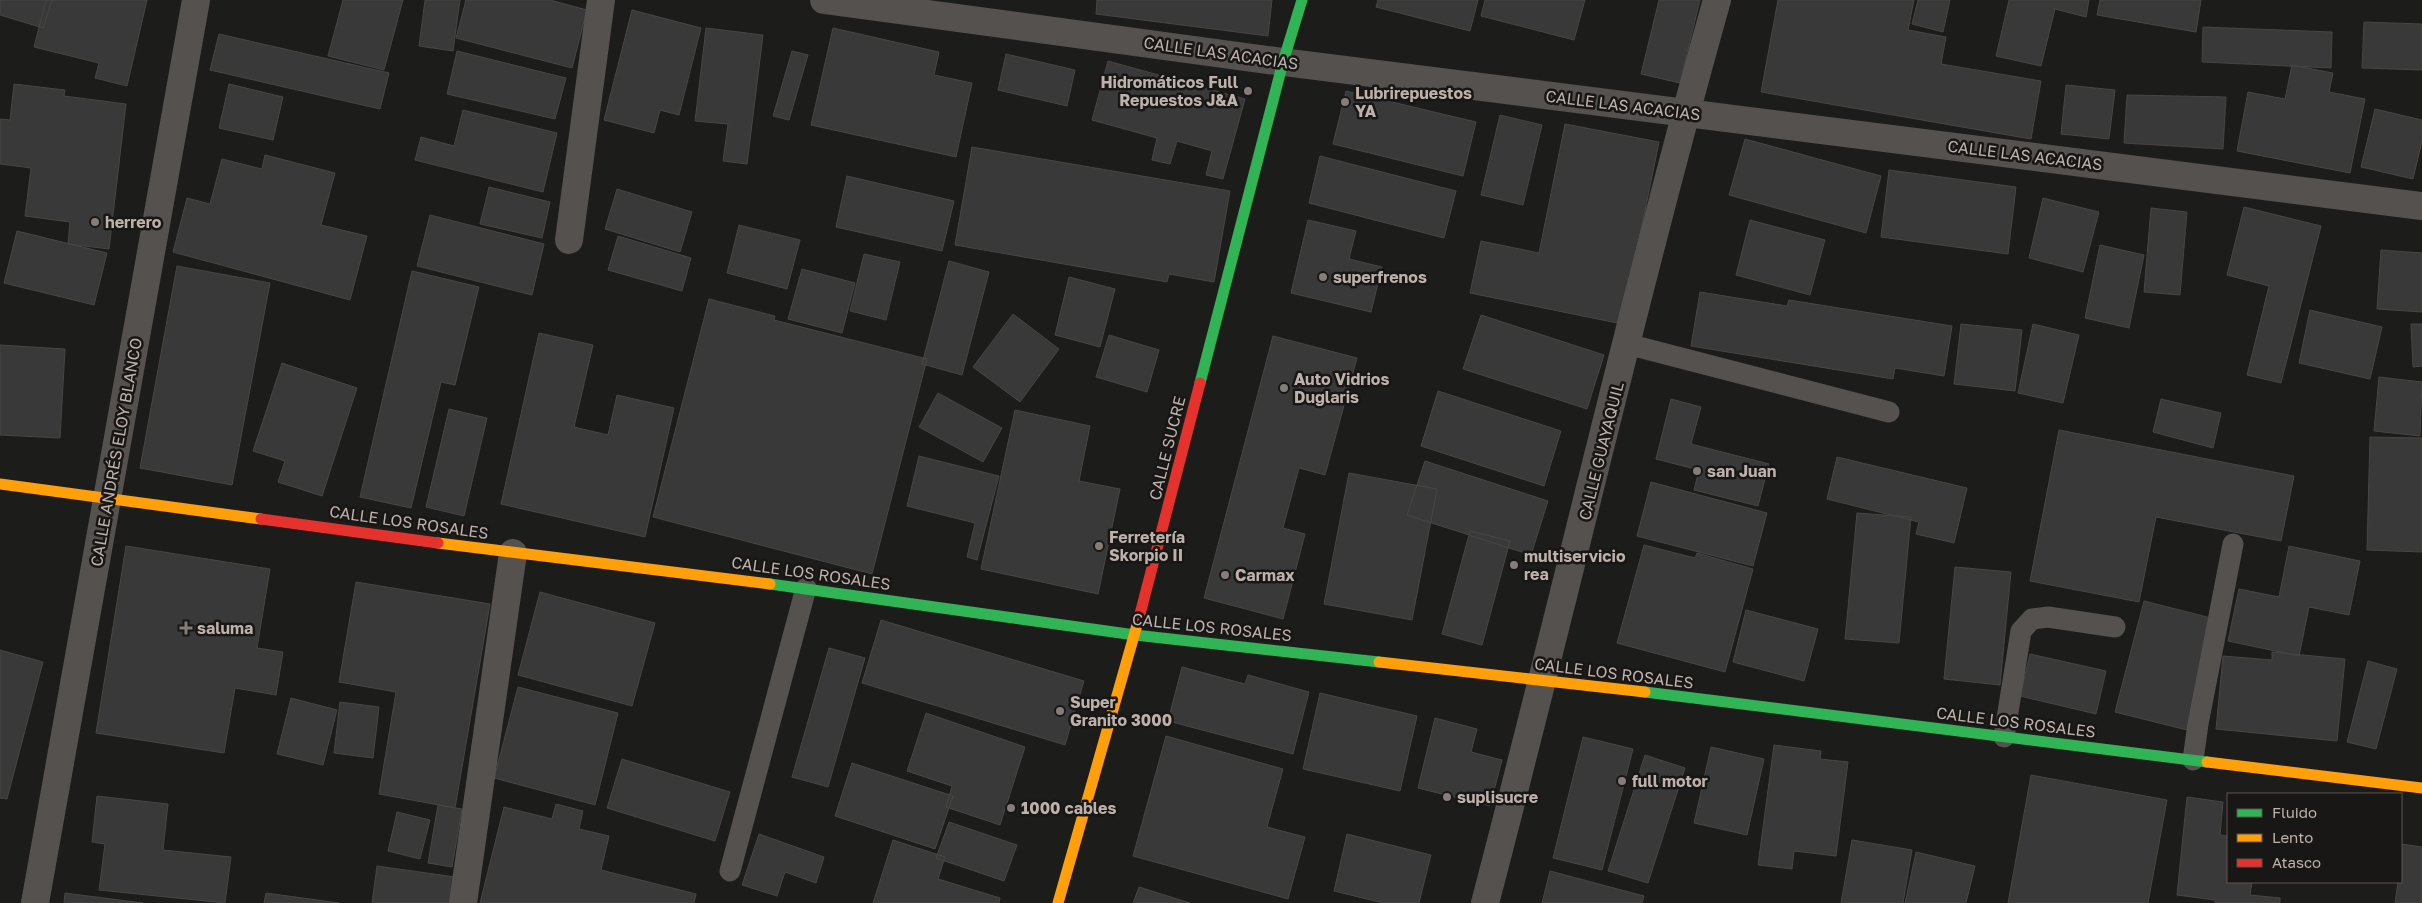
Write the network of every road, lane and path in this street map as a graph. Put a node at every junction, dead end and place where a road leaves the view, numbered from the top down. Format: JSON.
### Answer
{"nodes":[{"id":1,"x":196,"y":0,"type":"edge"},
{"id":2,"x":601,"y":0,"type":"edge"},
{"id":3,"x":824,"y":0,"type":"edge"},
{"id":4,"x":1302,"y":0,"type":"edge"},
{"id":5,"x":1717,"y":0,"type":"edge"},
{"id":6,"x":1283,"y":62,"type":"junction"},
{"id":7,"x":1685,"y":113,"type":"junction"},
{"id":8,"x":2422,"y":206,"type":"edge"},
{"id":9,"x":569,"y":240,"type":"dead end"},
{"id":10,"x":1628,"y":344,"type":"junction"},
{"id":11,"x":1889,"y":412,"type":"dead end"},
{"id":12,"x":0,"y":484,"type":"edge"},
{"id":13,"x":108,"y":499,"type":"junction"},
{"id":14,"x":2234,"y":544,"type":"dead end"},
{"id":15,"x":514,"y":553,"type":"junction"},
{"id":16,"x":806,"y":588,"type":"junction"},
{"id":17,"x":2114,"y":627,"type":"dead end"},
{"id":18,"x":1135,"y":635,"type":"junction"},
{"id":19,"x":1544,"y":680,"type":"junction"},
{"id":20,"x":2004,"y":737,"type":"junction"},
{"id":21,"x":2193,"y":760,"type":"junction"},
{"id":22,"x":2422,"y":788,"type":"edge"},
{"id":23,"x":730,"y":871,"type":"dead end"},
{"id":24,"x":35,"y":903,"type":"edge"},
{"id":25,"x":463,"y":903,"type":"edge"},
{"id":26,"x":1058,"y":903,"type":"edge"},
{"id":27,"x":1485,"y":903,"type":"edge"}],
"edges":[{"from":1,"to":13,"type":"street","name":"CALLE ANDRÉS ELOY BLANCO"},
{"from":2,"to":9,"type":"street"},
{"from":3,"to":6,"type":"street","name":"CALLE LAS ACACIAS"},
{"from":4,"to":6,"type":"street","name":"CALLE SUCRE"},
{"from":5,"to":7,"type":"street","name":"CALLE GUAYAQUIL"},
{"from":6,"to":7,"type":"street","name":"CALLE LAS ACACIAS"},
{"from":6,"to":18,"type":"street","name":"CALLE SUCRE"},
{"from":7,"to":8,"type":"street","name":"CALLE LAS ACACIAS"},
{"from":7,"to":10,"type":"street","name":"CALLE GUAYAQUIL"},
{"from":10,"to":11,"type":"lane"},
{"from":10,"to":19,"type":"street","name":"CALLE GUAYAQUIL"},
{"from":12,"to":13,"type":"street","name":"CALLE LOS ROSALES"},
{"from":13,"to":15,"type":"street","name":"CALLE LOS ROSALES"},
{"from":13,"to":24,"type":"street","name":"CALLE ANDRÉS ELOY BLANCO"},
{"from":14,"to":21,"type":"lane"},
{"from":15,"to":16,"type":"street","name":"CALLE LOS ROSALES"},
{"from":15,"to":25,"type":"street"},
{"from":16,"to":18,"type":"street","name":"CALLE LOS ROSALES"},
{"from":16,"to":23,"type":"lane"},
{"from":17,"to":20,"type":"lane"},
{"from":18,"to":19,"type":"street","name":"CALLE LOS ROSALES"},
{"from":18,"to":26,"type":"street","name":"CALLE SUCRE"},
{"from":19,"to":20,"type":"street","name":"CALLE LOS ROSALES"},
{"from":19,"to":27,"type":"street","name":"CALLE GUAYAQUIL"},
{"from":20,"to":21,"type":"street","name":"CALLE LOS ROSALES"},
{"from":21,"to":22,"type":"street","name":"CALLE LOS ROSALES"}]}
